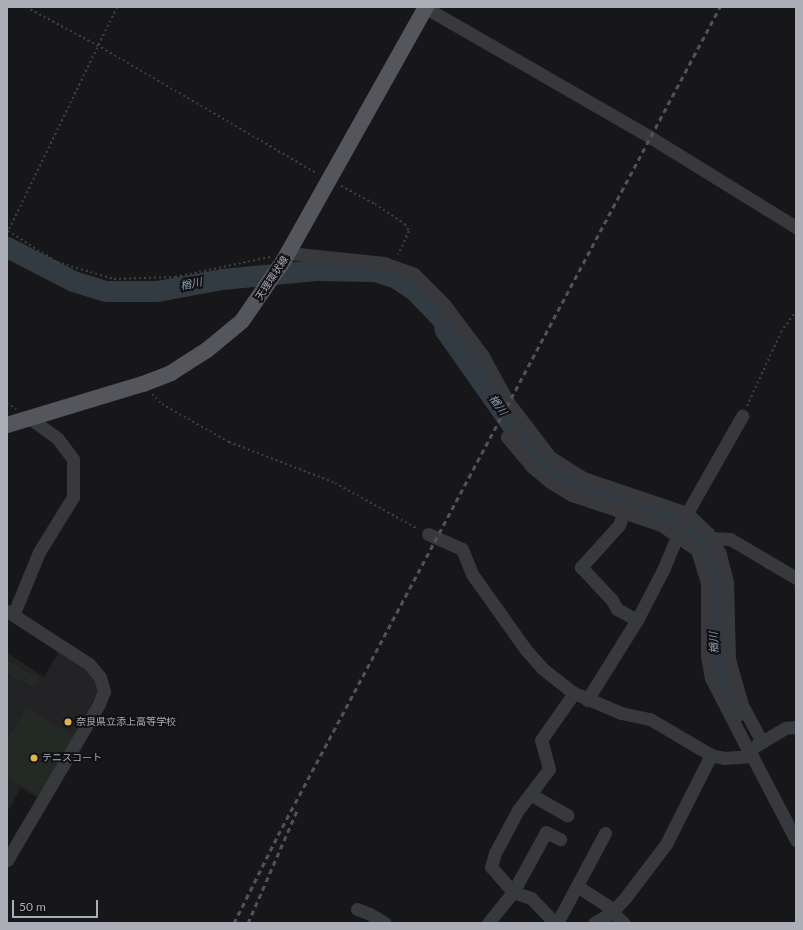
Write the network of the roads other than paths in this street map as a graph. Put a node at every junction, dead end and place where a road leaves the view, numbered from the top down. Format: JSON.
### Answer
{"nodes":[{"id":1,"x":426,"y":7,"type":"edge"},
{"id":2,"x":796,"y":227,"type":"edge"},
{"id":3,"x":286,"y":257,"type":"junction"},
{"id":4,"x":742,"y":416,"type":"road end"},
{"id":5,"x":29,"y":418,"type":"junction"},
{"id":6,"x":7,"y":425,"type":"edge"},
{"id":7,"x":524,"y":425,"type":"junction"},
{"id":8,"x":629,"y":494,"type":"junction"},
{"id":9,"x":624,"y":512,"type":"junction"},
{"id":10,"x":687,"y":515,"type":"junction"},
{"id":11,"x":679,"y":533,"type":"junction"},
{"id":12,"x":428,"y":534,"type":"road end"},
{"id":13,"x":711,"y":538,"type":"junction"},
{"id":14,"x":796,"y":578,"type":"edge"},
{"id":15,"x":10,"y":612,"type":"edge"},
{"id":16,"x":637,"y":620,"type":"junction"},
{"id":17,"x":574,"y":693,"type":"junction"},
{"id":18,"x":587,"y":700,"type":"junction"},
{"id":19,"x":796,"y":727,"type":"edge"},
{"id":20,"x":755,"y":748,"type":"junction"},
{"id":21,"x":711,"y":755,"type":"junction"},
{"id":22,"x":530,"y":794,"type":"junction"},
{"id":23,"x":567,"y":815,"type":"dead end"},
{"id":24,"x":605,"y":833,"type":"dead end"},
{"id":25,"x":560,"y":839,"type":"dead end"},
{"id":26,"x":796,"y":840,"type":"edge"},
{"id":27,"x":7,"y":860,"type":"edge"},
{"id":28,"x":577,"y":886,"type":"junction"},
{"id":29,"x":513,"y":892,"type":"junction"},
{"id":30,"x":357,"y":909,"type":"dead end"},
{"id":31,"x":613,"y":911,"type":"junction"},
{"id":32,"x":384,"y":923,"type":"edge"},
{"id":33,"x":488,"y":923,"type":"edge"},
{"id":34,"x":556,"y":923,"type":"edge"},
{"id":35,"x":594,"y":923,"type":"edge"},
{"id":36,"x":624,"y":923,"type":"edge"}],
"edges":[{"from":1,"to":2,"type":"street"},
{"from":1,"to":3,"type":"main road","name":"天理環状線"},
{"from":3,"to":5,"type":"main road","name":"天理環状線"},
{"from":3,"to":7,"type":"street"},
{"from":4,"to":10,"type":"street"},
{"from":5,"to":6,"type":"main road","name":"天理環状線"},
{"from":5,"to":15,"type":"street"},
{"from":7,"to":8,"type":"street"},
{"from":7,"to":9,"type":"street"},
{"from":8,"to":9,"type":"street"},
{"from":8,"to":10,"type":"street"},
{"from":9,"to":11,"type":"street"},
{"from":9,"to":16,"type":"street"},
{"from":10,"to":11,"type":"street"},
{"from":10,"to":13,"type":"street"},
{"from":11,"to":16,"type":"street"},
{"from":11,"to":20,"type":"street"},
{"from":12,"to":17,"type":"street"},
{"from":13,"to":14,"type":"street"},
{"from":13,"to":20,"type":"street"},
{"from":15,"to":27,"type":"street"},
{"from":16,"to":18,"type":"street"},
{"from":17,"to":18,"type":"street"},
{"from":17,"to":22,"type":"street"},
{"from":18,"to":21,"type":"street"},
{"from":19,"to":20,"type":"street"},
{"from":20,"to":21,"type":"street"},
{"from":20,"to":26,"type":"street"},
{"from":21,"to":31,"type":"street"},
{"from":22,"to":23,"type":"street"},
{"from":22,"to":29,"type":"street"},
{"from":24,"to":28,"type":"street"},
{"from":25,"to":29,"type":"street"},
{"from":28,"to":31,"type":"street"},
{"from":28,"to":34,"type":"street"},
{"from":29,"to":33,"type":"street"},
{"from":29,"to":34,"type":"street"},
{"from":30,"to":32,"type":"street"},
{"from":31,"to":35,"type":"street"},
{"from":31,"to":36,"type":"street"}]}
